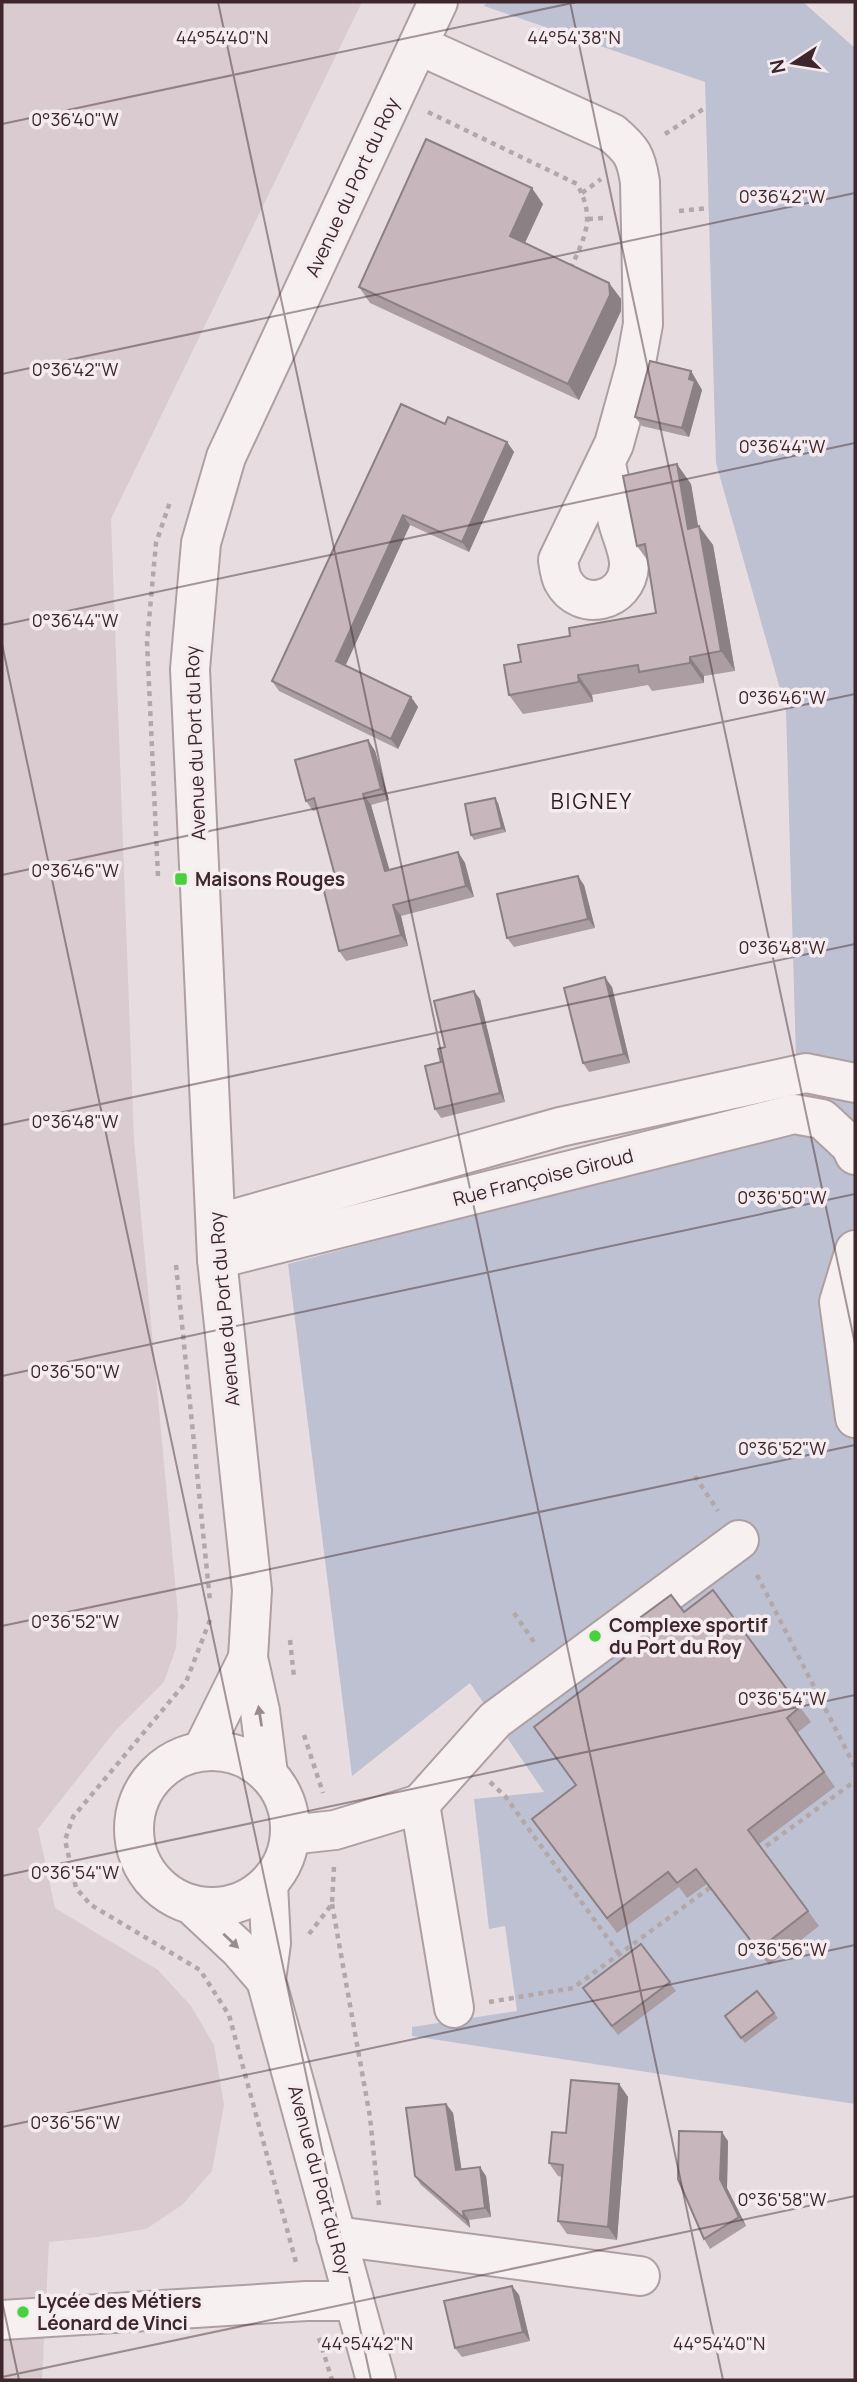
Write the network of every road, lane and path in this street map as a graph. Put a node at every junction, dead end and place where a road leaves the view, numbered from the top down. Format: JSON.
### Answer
{"nodes":[{"id":1,"x":438,"y":2,"type":"edge"},
{"id":2,"x":418,"y":45,"type":"junction"},
{"id":3,"x":421,"y":109,"type":"dead end"},
{"id":4,"x":569,"y":272,"type":"edge"},
{"id":5,"x":606,"y":464,"type":"dead end"},
{"id":6,"x":855,"y":1083,"type":"edge"},
{"id":7,"x":855,"y":1155,"type":"edge"},
{"id":8,"x":216,"y":1242,"type":"junction"},
{"id":9,"x":855,"y":1250,"type":"edge"},
{"id":10,"x":855,"y":1418,"type":"edge"},
{"id":11,"x":695,"y":1476,"type":"dead end"},
{"id":12,"x":739,"y":1541,"type":"junction"},
{"id":13,"x":288,"y":1628,"type":"dead end"},
{"id":14,"x":248,"y":1658,"type":"junction"},
{"id":15,"x":295,"y":1682,"type":"dead end"},
{"id":16,"x":202,"y":1751,"type":"junction"},
{"id":17,"x":461,"y":1757,"type":"junction"},
{"id":18,"x":855,"y":1768,"type":"edge"},
{"id":19,"x":268,"y":1774,"type":"junction"},
{"id":20,"x":855,"y":1780,"type":"edge"},
{"id":21,"x":420,"y":1804,"type":"junction"},
{"id":22,"x":290,"y":1835,"type":"junction"},
{"id":23,"x":754,"y":1855,"type":"edge"},
{"id":24,"x":720,"y":1880,"type":"edge"},
{"id":25,"x":268,"y":1884,"type":"junction"},
{"id":26,"x":332,"y":1904,"type":"dead end"},
{"id":27,"x":193,"y":1906,"type":"junction"},
{"id":28,"x":619,"y":1954,"type":"junction"},
{"id":29,"x":266,"y":1980,"type":"junction"},
{"id":30,"x":454,"y":2008,"type":"joint"},
{"id":31,"x":336,"y":2236,"type":"junction"},
{"id":32,"x":383,"y":2243,"type":"junction"},
{"id":33,"x":640,"y":2276,"type":"dead end"},
{"id":34,"x":353,"y":2301,"type":"junction"},
{"id":35,"x":2,"y":2320,"type":"edge"},
{"id":36,"x":376,"y":2380,"type":"edge"}],
"edges":[{"from":1,"to":2,"type":"street","name":"Avenue du Port du Roy"},
{"from":2,"to":5,"type":"street"},
{"from":2,"to":8,"type":"street","name":"Avenue du Port du Roy"},
{"from":3,"to":4,"type":"path"},
{"from":6,"to":8,"type":"street"},
{"from":7,"to":8,"type":"street","name":"Rue Françoise Giroud"},
{"from":8,"to":14,"type":"street","name":"Avenue du Port du Roy"},
{"from":9,"to":10,"type":"street"},
{"from":11,"to":12,"type":"path"},
{"from":12,"to":17,"type":"street"},
{"from":12,"to":18,"type":"path"},
{"from":13,"to":15,"type":"path"},
{"from":14,"to":16,"type":"street","name":"Avenue du Port du Roy"},
{"from":19,"to":14,"type":"street","name":"Avenue du Port du Roy","one_way":true},
{"from":16,"to":19,"type":"street","name":"Avenue du Port du Roy"},
{"from":16,"to":27,"type":"street","name":"Avenue du Port du Roy"},
{"from":17,"to":21,"type":"street"},
{"from":17,"to":28,"type":"path"},
{"from":19,"to":22,"type":"street","name":"Avenue du Port du Roy"},
{"from":20,"to":23,"type":"path"},
{"from":21,"to":22,"type":"street"},
{"from":21,"to":30,"type":"street"},
{"from":22,"to":25,"type":"street","name":"Avenue du Port du Roy"},
{"from":24,"to":28,"type":"path"},
{"from":25,"to":27,"type":"street","name":"Avenue du Port du Roy"},
{"from":25,"to":29,"type":"street","name":"Avenue du Port du Roy"},
{"from":26,"to":32,"type":"path"},
{"from":27,"to":29,"type":"street","name":"Avenue du Port du Roy","one_way":true},
{"from":28,"to":30,"type":"path"},
{"from":29,"to":31,"type":"street","name":"Avenue du Port du Roy"},
{"from":31,"to":32,"type":"street"},
{"from":31,"to":34,"type":"street","name":"Avenue du Port du Roy"},
{"from":32,"to":33,"type":"street"},
{"from":34,"to":35,"type":"street"},
{"from":34,"to":36,"type":"street","name":"Avenue du Port du Roy"}]}
